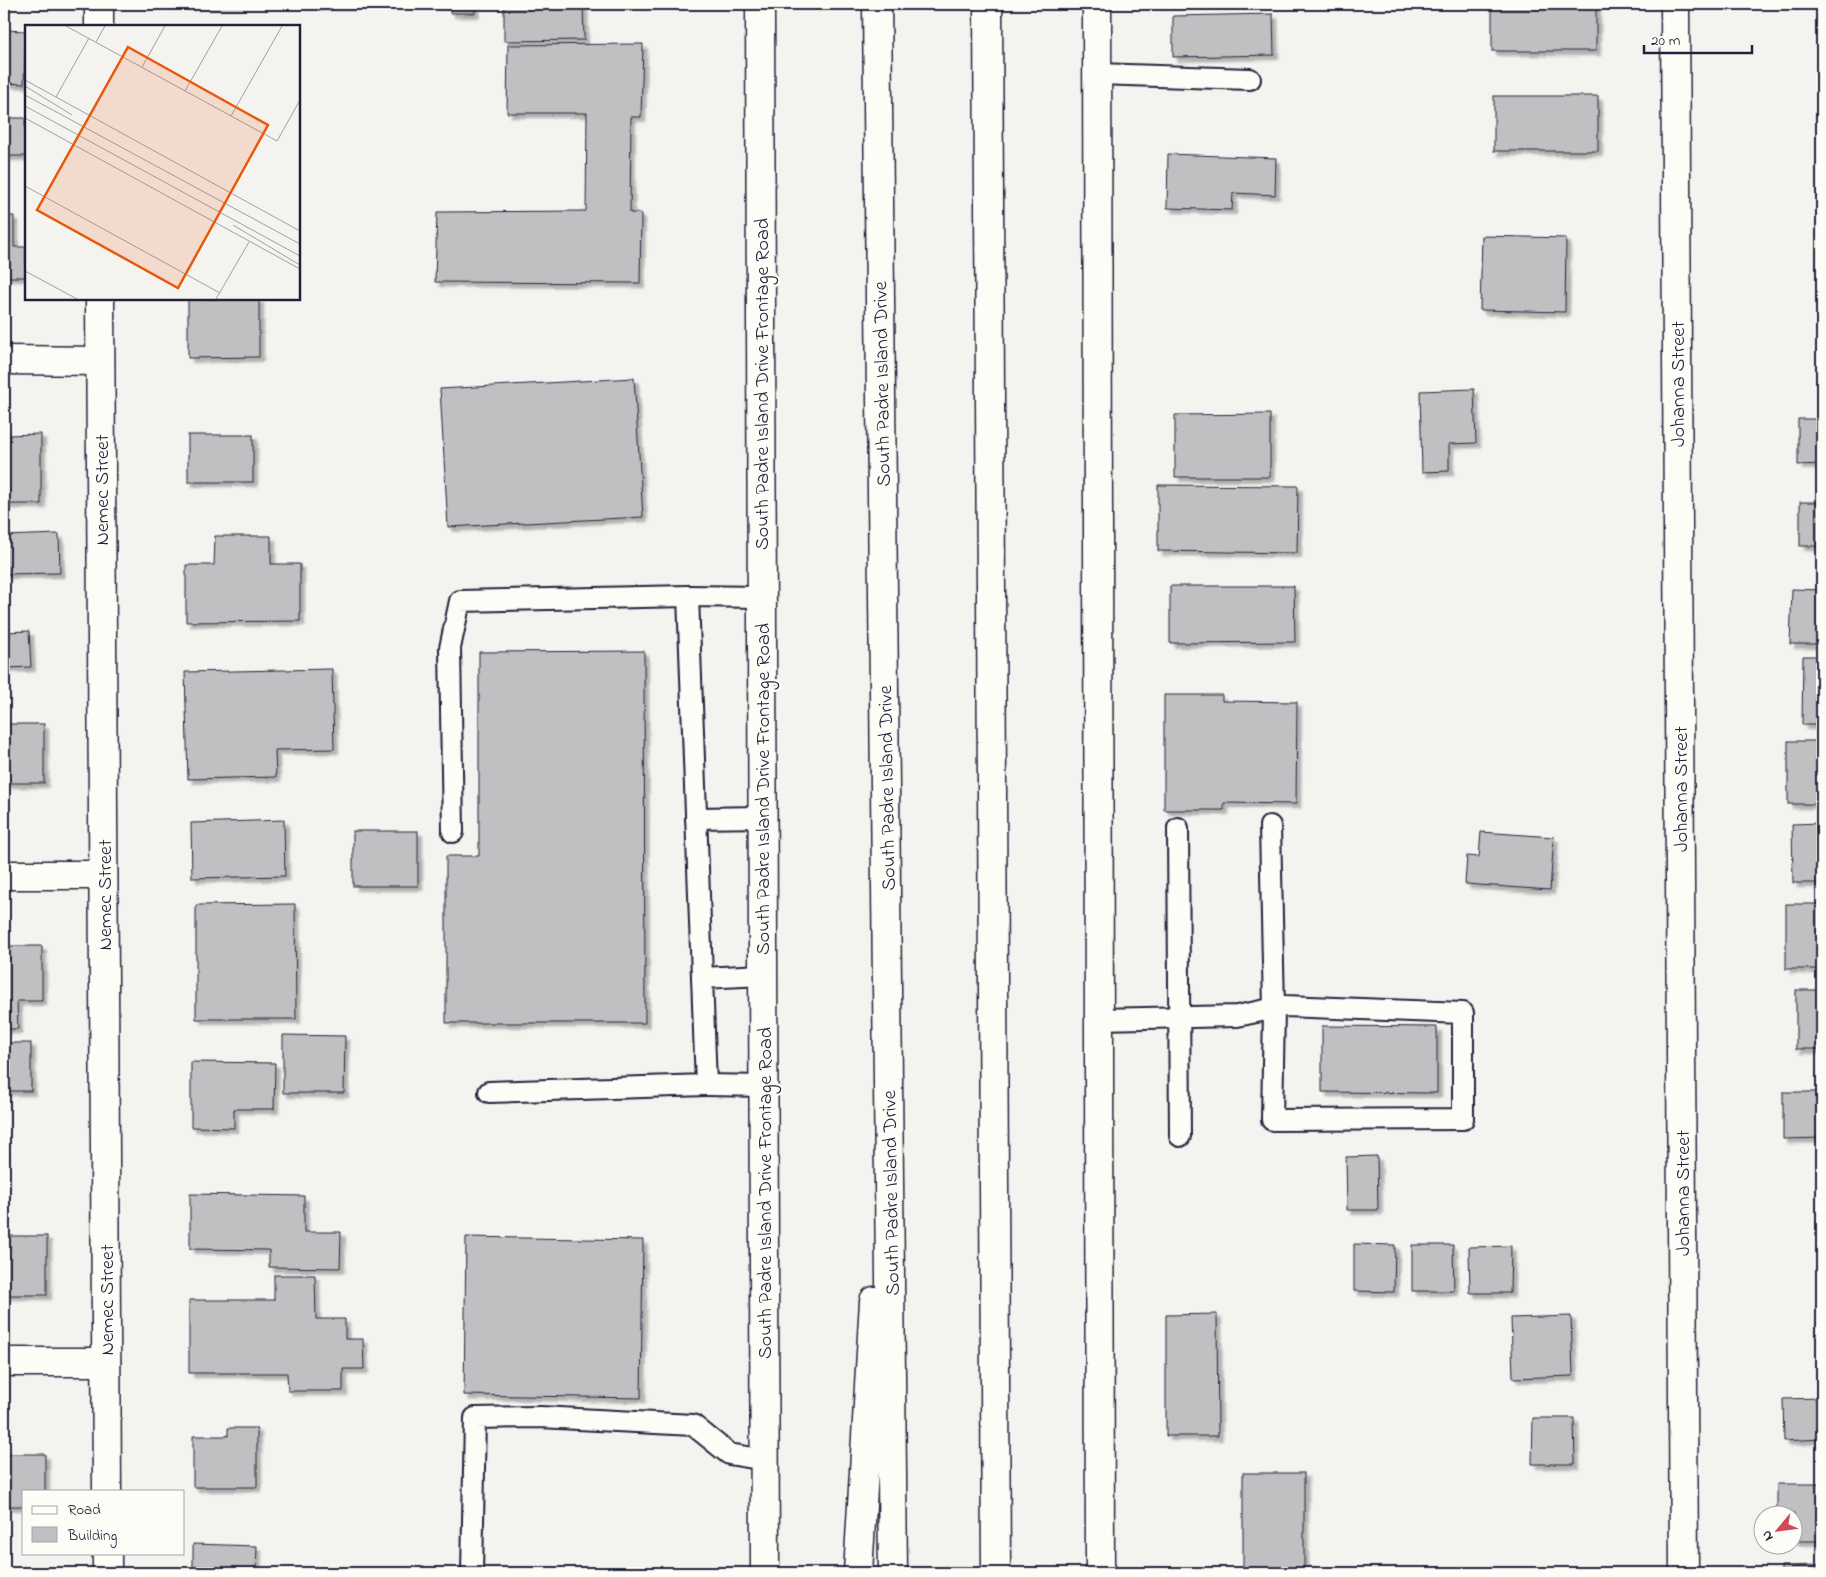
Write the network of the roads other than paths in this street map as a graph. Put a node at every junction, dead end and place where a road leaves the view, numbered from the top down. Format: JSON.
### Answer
{"nodes":[{"id":1,"x":98,"y":4,"type":"edge"},
{"id":2,"x":760,"y":4,"type":"edge"},
{"id":3,"x":877,"y":4,"type":"edge"},
{"id":4,"x":988,"y":4,"type":"edge"},
{"id":5,"x":1097,"y":4,"type":"edge"},
{"id":6,"x":1675,"y":4,"type":"edge"},
{"id":7,"x":99,"y":25,"type":"edge"},
{"id":8,"x":1097,"y":74,"type":"junction"},
{"id":9,"x":1250,"y":79,"type":"dead end"},
{"id":10,"x":100,"y":300,"type":"edge"},
{"id":11,"x":4,"y":360,"type":"edge"},
{"id":12,"x":100,"y":360,"type":"junction"},
{"id":13,"x":688,"y":596,"type":"junction"},
{"id":14,"x":761,"y":597,"type":"junction"},
{"id":15,"x":763,"y":817,"type":"junction"},
{"id":16,"x":696,"y":818,"type":"junction"},
{"id":17,"x":1270,"y":826,"type":"dead end"},
{"id":18,"x":1178,"y":828,"type":"dead end"},
{"id":19,"x":453,"y":832,"type":"dead end"},
{"id":20,"x":4,"y":875,"type":"edge"},
{"id":21,"x":103,"y":875,"type":"junction"},
{"id":22,"x":763,"y":975,"type":"junction"},
{"id":23,"x":702,"y":978,"type":"junction"},
{"id":24,"x":1274,"y":1009,"type":"junction"},
{"id":25,"x":1179,"y":1017,"type":"junction"},
{"id":26,"x":1099,"y":1019,"type":"junction"},
{"id":27,"x":889,"y":1048,"type":"junction"},
{"id":28,"x":706,"y":1085,"type":"junction"},
{"id":29,"x":764,"y":1086,"type":"junction"},
{"id":30,"x":489,"y":1092,"type":"dead end"},
{"id":31,"x":1180,"y":1136,"type":"dead end"},
{"id":32,"x":4,"y":1362,"type":"edge"},
{"id":33,"x":106,"y":1362,"type":"junction"},
{"id":34,"x":765,"y":1460,"type":"junction"},
{"id":35,"x":107,"y":1490,"type":"edge"},
{"id":36,"x":107,"y":1554,"type":"edge"},
{"id":37,"x":107,"y":1573,"type":"edge"},
{"id":38,"x":472,"y":1573,"type":"edge"},
{"id":39,"x":765,"y":1573,"type":"edge"},
{"id":40,"x":858,"y":1573,"type":"edge"},
{"id":41,"x":893,"y":1573,"type":"edge"},
{"id":42,"x":996,"y":1573,"type":"edge"},
{"id":43,"x":1100,"y":1573,"type":"edge"},
{"id":44,"x":1684,"y":1573,"type":"edge"}],
"edges":[{"from":1,"to":7,"type":"main road"},
{"from":2,"to":14,"type":"main road","name":"South Padre Island Drive Frontage Road"},
{"from":3,"to":27,"type":"main road","name":"South Padre Island Drive"},
{"from":4,"to":42,"type":"main road"},
{"from":5,"to":8,"type":"main road"},
{"from":6,"to":44,"type":"main road","name":"Johanna Street"},
{"from":8,"to":9,"type":"lane"},
{"from":8,"to":26,"type":"main road"},
{"from":10,"to":12,"type":"main road","name":"Nemec Street"},
{"from":11,"to":12,"type":"main road"},
{"from":12,"to":21,"type":"main road","name":"Nemec Street"},
{"from":13,"to":14,"type":"lane"},
{"from":13,"to":16,"type":"lane"},
{"from":13,"to":19,"type":"lane"},
{"from":14,"to":15,"type":"main road","name":"South Padre Island Drive Frontage Road"},
{"from":15,"to":16,"type":"lane"},
{"from":15,"to":22,"type":"main road","name":"South Padre Island Drive Frontage Road"},
{"from":16,"to":23,"type":"lane"},
{"from":17,"to":24,"type":"lane"},
{"from":18,"to":25,"type":"lane"},
{"from":20,"to":21,"type":"main road"},
{"from":21,"to":33,"type":"main road","name":"Nemec Street"},
{"from":22,"to":23,"type":"lane"},
{"from":22,"to":29,"type":"main road","name":"South Padre Island Drive Frontage Road"},
{"from":23,"to":28,"type":"lane"},
{"from":24,"to":24,"type":"lane"},
{"from":24,"to":25,"type":"lane"},
{"from":25,"to":26,"type":"lane"},
{"from":25,"to":31,"type":"lane"},
{"from":26,"to":43,"type":"main road"},
{"from":27,"to":40,"type":"main road"},
{"from":27,"to":41,"type":"main road","name":"South Padre Island Drive"},
{"from":28,"to":29,"type":"lane"},
{"from":28,"to":30,"type":"lane"},
{"from":29,"to":34,"type":"main road","name":"South Padre Island Drive Frontage Road"},
{"from":32,"to":33,"type":"main road"},
{"from":33,"to":35,"type":"main road","name":"Nemec Street"},
{"from":34,"to":38,"type":"lane"},
{"from":34,"to":39,"type":"main road","name":"South Padre Island Drive Frontage Road"},
{"from":36,"to":37,"type":"main road"}]}
